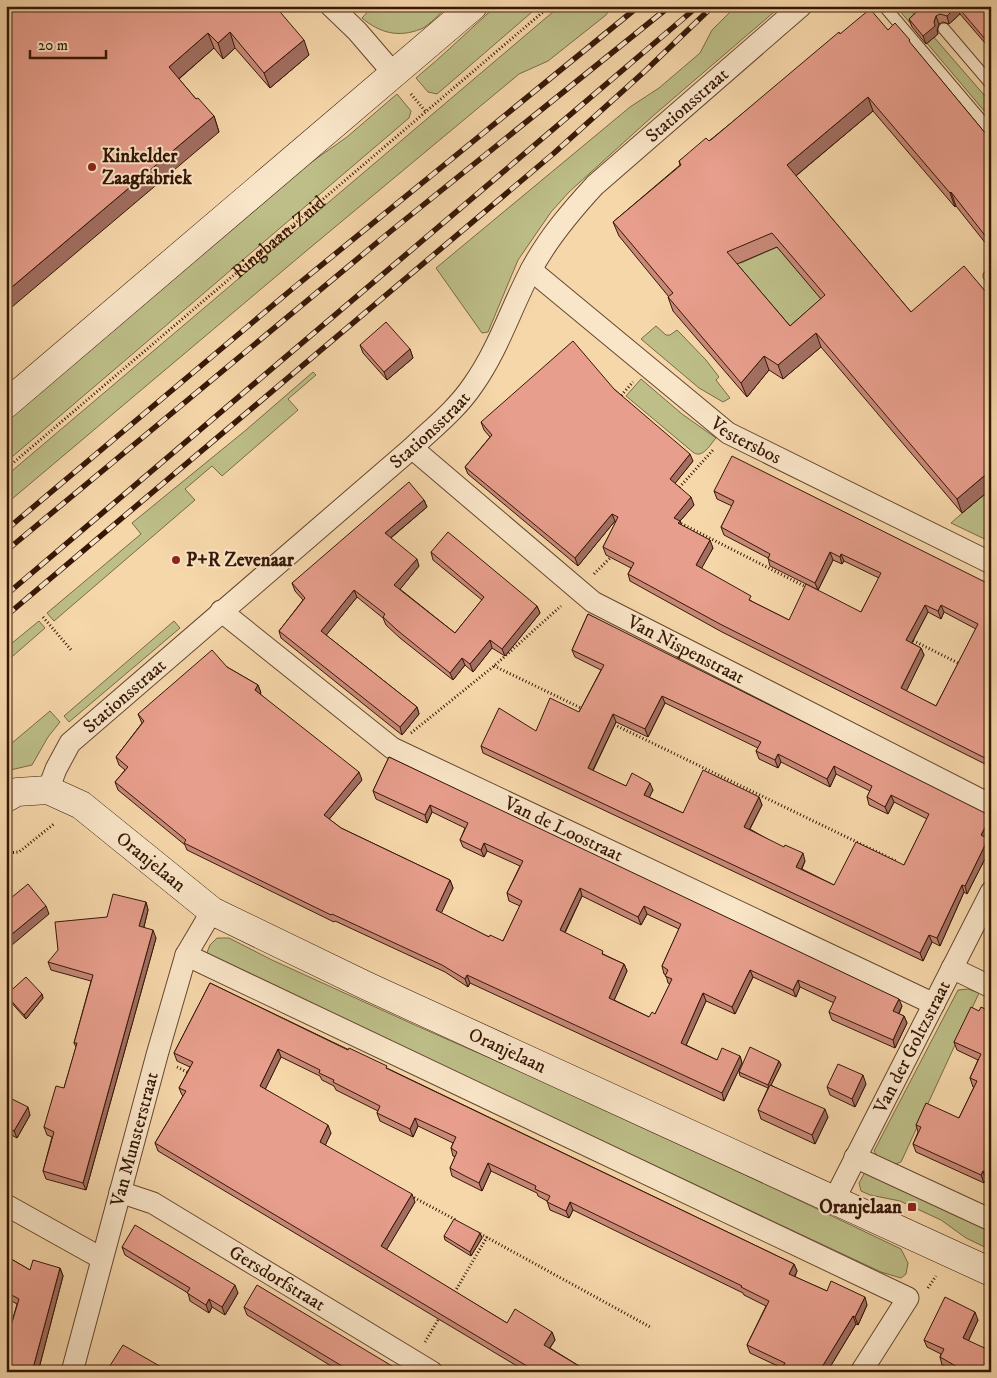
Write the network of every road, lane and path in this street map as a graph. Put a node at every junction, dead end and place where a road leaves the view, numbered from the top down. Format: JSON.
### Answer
{"nodes":[{"id":1,"x":330,"y":6,"type":"edge"},
{"id":2,"x":473,"y":6,"type":"edge"},
{"id":3,"x":550,"y":6,"type":"edge"},
{"id":4,"x":801,"y":6,"type":"edge"},
{"id":5,"x":884,"y":6,"type":"edge"},
{"id":6,"x":944,"y":29,"type":"edge"},
{"id":7,"x":394,"y":74,"type":"junction"},
{"id":8,"x":991,"y":84,"type":"edge"},
{"id":9,"x":991,"y":132,"type":"edge"},
{"id":10,"x":531,"y":270,"type":"junction"},
{"id":11,"x":991,"y":274,"type":"edge"},
{"id":12,"x":991,"y":278,"type":"edge"},
{"id":13,"x":646,"y":366,"type":"junction"},
{"id":14,"x":6,"y":404,"type":"edge"},
{"id":15,"x":614,"y":404,"type":"edge"},
{"id":16,"x":728,"y":433,"type":"junction"},
{"id":17,"x":412,"y":448,"type":"junction"},
{"id":18,"x":6,"y":469,"type":"edge"},
{"id":19,"x":676,"y":490,"type":"edge"},
{"id":20,"x":674,"y":520,"type":"edge"},
{"id":21,"x":618,"y":550,"type":"edge"},
{"id":22,"x":991,"y":563,"type":"edge"},
{"id":23,"x":578,"y":590,"type":"junction"},
{"id":24,"x":815,"y":591,"type":"edge"},
{"id":25,"x":221,"y":611,"type":"junction"},
{"id":26,"x":43,"y":617,"type":"dead end"},
{"id":27,"x":903,"y":635,"type":"edge"},
{"id":28,"x":72,"y":651,"type":"dead end"},
{"id":29,"x":494,"y":666,"type":"junction"},
{"id":30,"x":964,"y":666,"type":"edge"},
{"id":31,"x":584,"y":709,"type":"edge"},
{"id":32,"x":610,"y":722,"type":"edge"},
{"id":33,"x":392,"y":748,"type":"junction"},
{"id":34,"x":48,"y":790,"type":"junction"},
{"id":35,"x":6,"y":798,"type":"edge"},
{"id":36,"x":991,"y":805,"type":"edge"},
{"id":37,"x":56,"y":822,"type":"dead end"},
{"id":38,"x":6,"y":853,"type":"edge"},
{"id":39,"x":897,"y":862,"type":"edge"},
{"id":40,"x":991,"y":892,"type":"edge"},
{"id":41,"x":212,"y":911,"type":"junction"},
{"id":42,"x":186,"y":955,"type":"junction"},
{"id":43,"x":952,"y":968,"type":"junction"},
{"id":44,"x":991,"y":987,"type":"edge"},
{"id":45,"x":934,"y":1004,"type":"junction"},
{"id":46,"x":157,"y":1055,"type":"junction"},
{"id":47,"x":191,"y":1074,"type":"edge"},
{"id":48,"x":855,"y":1157,"type":"junction"},
{"id":49,"x":120,"y":1192,"type":"junction"},
{"id":50,"x":408,"y":1194,"type":"edge"},
{"id":51,"x":834,"y":1200,"type":"junction"},
{"id":52,"x":6,"y":1205,"type":"edge"},
{"id":53,"x":991,"y":1220,"type":"edge"},
{"id":54,"x":461,"y":1223,"type":"edge"},
{"id":55,"x":469,"y":1228,"type":"edge"},
{"id":56,"x":487,"y":1237,"type":"junction"},
{"id":57,"x":938,"y":1248,"type":"junction"},
{"id":58,"x":101,"y":1258,"type":"junction"},
{"id":59,"x":991,"y":1272,"type":"edge"},
{"id":60,"x":908,"y":1298,"type":"junction"},
{"id":61,"x":448,"y":1303,"type":"edge"},
{"id":62,"x":443,"y":1312,"type":"edge"},
{"id":63,"x":652,"y":1328,"type":"dead end"},
{"id":64,"x":423,"y":1366,"type":"edge"},
{"id":65,"x":72,"y":1372,"type":"edge"},
{"id":66,"x":861,"y":1372,"type":"edge"}],
"edges":[{"from":1,"to":7,"type":"street"},
{"from":2,"to":7,"type":"street"},
{"from":3,"to":18,"type":"path","name":"Ringbaan-Zuid"},
{"from":4,"to":10,"type":"street","name":"Stationsstraat"},
{"from":5,"to":9,"type":"lane"},
{"from":6,"to":8,"type":"lane"},
{"from":7,"to":14,"type":"street"},
{"from":10,"to":13,"type":"street","name":"Vestersbos"},
{"from":10,"to":17,"type":"street","name":"Stationsstraat"},
{"from":11,"to":12,"type":"lane"},
{"from":13,"to":15,"type":"path"},
{"from":13,"to":16,"type":"street","name":"Vestersbos"},
{"from":16,"to":19,"type":"path"},
{"from":16,"to":22,"type":"street","name":"Vestersbos"},
{"from":17,"to":23,"type":"street","name":"Van Nispenstraat"},
{"from":17,"to":25,"type":"street","name":"Stationsstraat"},
{"from":20,"to":24,"type":"path"},
{"from":21,"to":23,"type":"path"},
{"from":23,"to":29,"type":"path"},
{"from":23,"to":36,"type":"street","name":"Van Nispenstraat"},
{"from":25,"to":33,"type":"street","name":"Van de Loostraat"},
{"from":25,"to":34,"type":"street","name":"Stationsstraat"},
{"from":26,"to":28,"type":"path"},
{"from":27,"to":30,"type":"path"},
{"from":29,"to":31,"type":"path"},
{"from":29,"to":33,"type":"path"},
{"from":32,"to":39,"type":"path"},
{"from":33,"to":45,"type":"street","name":"Van de Loostraat"},
{"from":34,"to":35,"type":"street"},
{"from":34,"to":41,"type":"street","name":"Oranjelaan"},
{"from":37,"to":38,"type":"path"},
{"from":40,"to":43,"type":"street","name":"Van der Goltzstraat"},
{"from":41,"to":42,"type":"street","name":"Van Munsterstraat"},
{"from":41,"to":51,"type":"street","name":"Oranjelaan"},
{"from":42,"to":46,"type":"street","name":"Van Munsterstraat"},
{"from":42,"to":60,"type":"street"},
{"from":43,"to":44,"type":"street"},
{"from":43,"to":45,"type":"street","name":"Van der Goltzstraat"},
{"from":45,"to":48,"type":"street","name":"Van der Goltzstraat"},
{"from":46,"to":47,"type":"path"},
{"from":46,"to":49,"type":"street","name":"Van Munsterstraat"},
{"from":48,"to":51,"type":"street","name":"Van der Goltzstraat"},
{"from":48,"to":53,"type":"street"},
{"from":49,"to":58,"type":"street","name":"Van Munsterstraat"},
{"from":49,"to":64,"type":"street","name":"Gersdorfstraat"},
{"from":50,"to":54,"type":"path"},
{"from":51,"to":57,"type":"street","name":"Oranjelaan"},
{"from":52,"to":58,"type":"street"},
{"from":55,"to":56,"type":"path"},
{"from":56,"to":61,"type":"path"},
{"from":56,"to":63,"type":"path"},
{"from":57,"to":59,"type":"street","name":"Oranjelaan"},
{"from":57,"to":60,"type":"path"},
{"from":58,"to":65,"type":"street","name":"Van Munsterstraat"},
{"from":60,"to":66,"type":"street"},
{"from":62,"to":64,"type":"path"}]}
